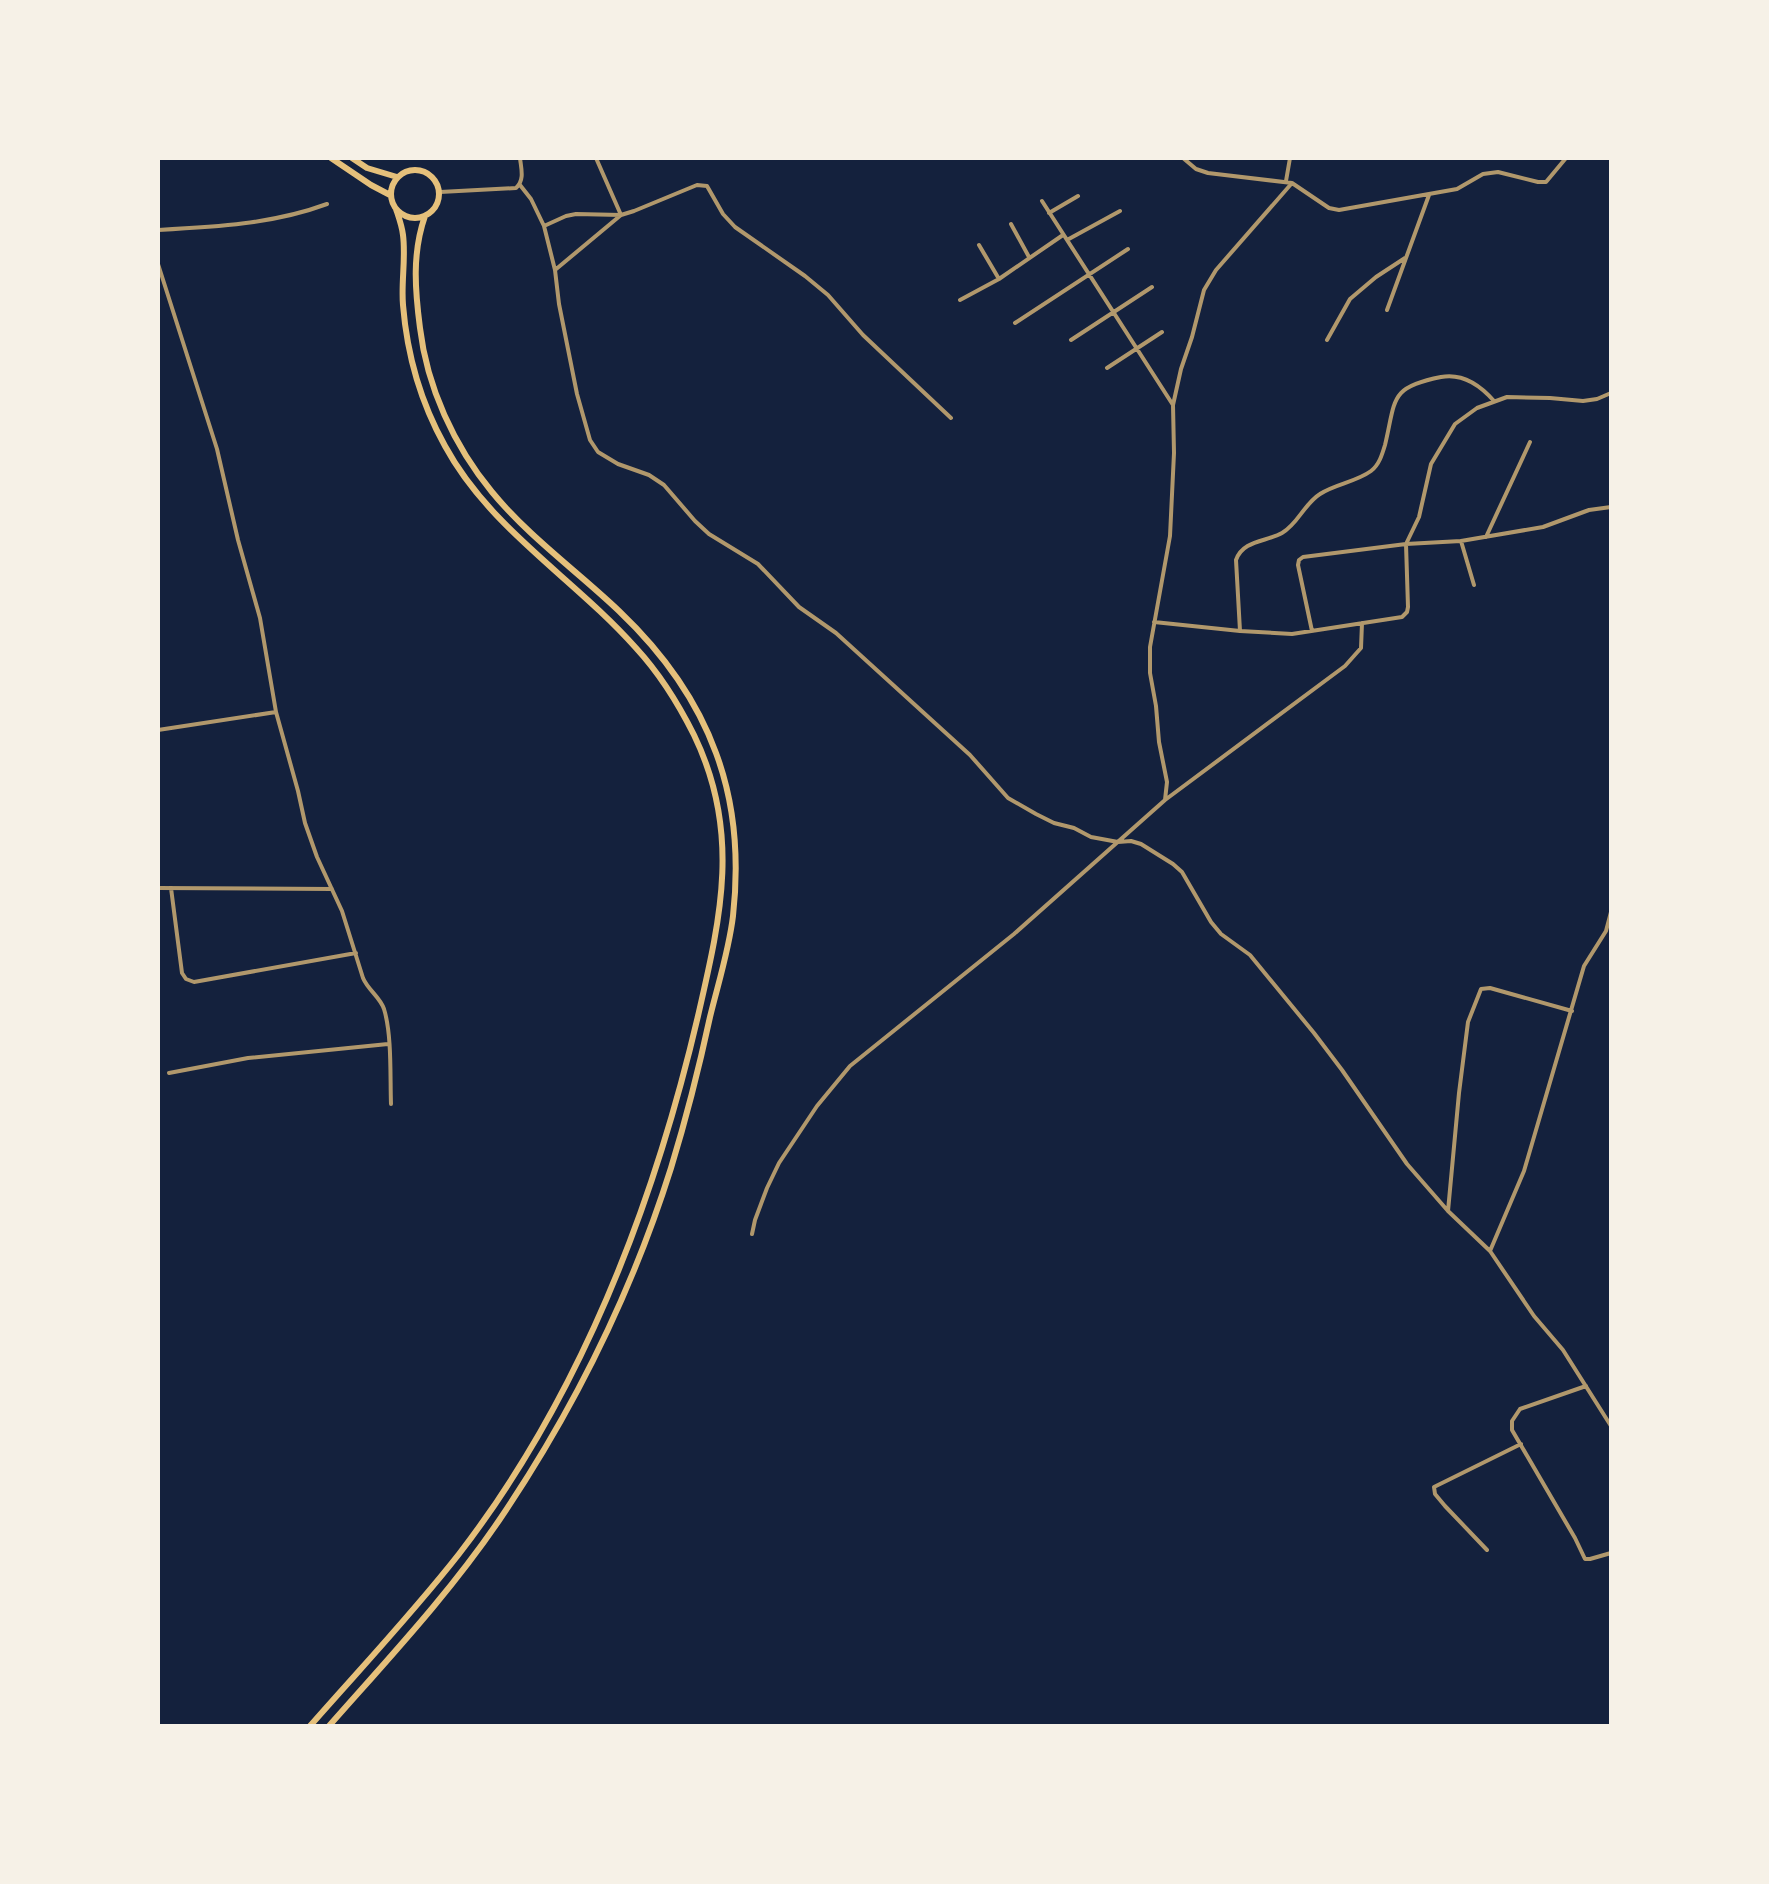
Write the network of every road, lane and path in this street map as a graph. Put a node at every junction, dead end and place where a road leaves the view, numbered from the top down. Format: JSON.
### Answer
{"nodes":[{"id":1,"x":331,"y":158,"type":"edge"},
{"id":2,"x":352,"y":158,"type":"edge"},
{"id":3,"x":520,"y":158,"type":"edge"},
{"id":4,"x":596,"y":158,"type":"edge"},
{"id":5,"x":1183,"y":158,"type":"edge"},
{"id":6,"x":1290,"y":158,"type":"edge"},
{"id":7,"x":1566,"y":158,"type":"edge"},
{"id":8,"x":397,"y":177,"type":"junction"},
{"id":9,"x":1286,"y":181,"type":"junction"},
{"id":10,"x":1292,"y":183,"type":"junction"},
{"id":11,"x":520,"y":185,"type":"junction"},
{"id":12,"x":440,"y":192,"type":"junction"},
{"id":13,"x":390,"y":195,"type":"junction"},
{"id":14,"x":1429,"y":195,"type":"junction"},
{"id":15,"x":1078,"y":196,"type":"dead end"},
{"id":16,"x":1042,"y":201,"type":"dead end"},
{"id":17,"x":327,"y":204,"type":"dead end"},
{"id":18,"x":396,"y":209,"type":"junction"},
{"id":19,"x":1120,"y":211,"type":"dead end"},
{"id":20,"x":1049,"y":213,"type":"junction"},
{"id":21,"x":621,"y":215,"type":"junction"},
{"id":22,"x":425,"y":216,"type":"junction"},
{"id":23,"x":1011,"y":224,"type":"dead end"},
{"id":24,"x":544,"y":226,"type":"junction"},
{"id":25,"x":158,"y":230,"type":"edge"},
{"id":26,"x":1065,"y":238,"type":"junction"},
{"id":27,"x":979,"y":245,"type":"dead end"},
{"id":28,"x":1128,"y":249,"type":"dead end"},
{"id":29,"x":1407,"y":257,"type":"junction"},
{"id":30,"x":1030,"y":258,"type":"junction"},
{"id":31,"x":158,"y":264,"type":"edge"},
{"id":32,"x":555,"y":270,"type":"junction"},
{"id":33,"x":1089,"y":275,"type":"junction"},
{"id":34,"x":999,"y":279,"type":"junction"},
{"id":35,"x":1152,"y":287,"type":"dead end"},
{"id":36,"x":960,"y":300,"type":"dead end"},
{"id":37,"x":1387,"y":310,"type":"dead end"},
{"id":38,"x":1112,"y":313,"type":"junction"},
{"id":39,"x":1015,"y":323,"type":"dead end"},
{"id":40,"x":1162,"y":332,"type":"dead end"},
{"id":41,"x":1071,"y":340,"type":"dead end"},
{"id":42,"x":1327,"y":340,"type":"dead end"},
{"id":43,"x":1136,"y":349,"type":"junction"},
{"id":44,"x":1107,"y":368,"type":"dead end"},
{"id":45,"x":1611,"y":393,"type":"edge"},
{"id":46,"x":1495,"y":401,"type":"junction"},
{"id":47,"x":1173,"y":405,"type":"junction"},
{"id":48,"x":951,"y":418,"type":"dead end"},
{"id":49,"x":1530,"y":442,"type":"dead end"},
{"id":50,"x":1611,"y":507,"type":"edge"},
{"id":51,"x":1486,"y":537,"type":"junction"},
{"id":52,"x":1461,"y":541,"type":"junction"},
{"id":53,"x":1406,"y":544,"type":"junction"},
{"id":54,"x":1474,"y":585,"type":"dead end"},
{"id":55,"x":1154,"y":622,"type":"junction"},
{"id":56,"x":1362,"y":623,"type":"junction"},
{"id":57,"x":1240,"y":631,"type":"junction"},
{"id":58,"x":1312,"y":631,"type":"junction"},
{"id":59,"x":276,"y":712,"type":"junction"},
{"id":60,"x":158,"y":730,"type":"edge"},
{"id":61,"x":1165,"y":800,"type":"junction"},
{"id":62,"x":1118,"y":842,"type":"junction"},
{"id":63,"x":158,"y":888,"type":"edge"},
{"id":64,"x":171,"y":888,"type":"junction"},
{"id":65,"x":332,"y":889,"type":"junction"},
{"id":66,"x":1611,"y":912,"type":"edge"},
{"id":67,"x":357,"y":953,"type":"junction"},
{"id":68,"x":1572,"y":1011,"type":"junction"},
{"id":69,"x":388,"y":1044,"type":"junction"},
{"id":70,"x":169,"y":1073,"type":"dead end"},
{"id":71,"x":391,"y":1104,"type":"dead end"},
{"id":72,"x":1448,"y":1211,"type":"junction"},
{"id":73,"x":752,"y":1234,"type":"dead end"},
{"id":74,"x":1490,"y":1251,"type":"junction"},
{"id":75,"x":1586,"y":1386,"type":"junction"},
{"id":76,"x":1611,"y":1426,"type":"edge"},
{"id":77,"x":1521,"y":1444,"type":"junction"},
{"id":78,"x":1487,"y":1550,"type":"dead end"},
{"id":79,"x":1611,"y":1553,"type":"edge"},
{"id":80,"x":310,"y":1726,"type":"edge"},
{"id":81,"x":329,"y":1726,"type":"edge"}],
"edges":[{"from":1,"to":13,"type":"highway"},
{"from":2,"to":8,"type":"highway"},
{"from":3,"to":11,"type":"street"},
{"from":4,"to":21,"type":"street"},
{"from":5,"to":9,"type":"street"},
{"from":6,"to":9,"type":"street"},
{"from":7,"to":14,"type":"street"},
{"from":8,"to":12,"type":"highway"},
{"from":8,"to":13,"type":"highway"},
{"from":9,"to":10,"type":"street"},
{"from":10,"to":14,"type":"street"},
{"from":10,"to":47,"type":"street"},
{"from":11,"to":12,"type":"street"},
{"from":11,"to":24,"type":"street"},
{"from":12,"to":22,"type":"highway"},
{"from":13,"to":18,"type":"highway"},
{"from":14,"to":29,"type":"street"},
{"from":15,"to":20,"type":"street"},
{"from":16,"to":20,"type":"street"},
{"from":17,"to":25,"type":"street"},
{"from":18,"to":22,"type":"highway"},
{"from":18,"to":80,"type":"highway"},
{"from":19,"to":26,"type":"street"},
{"from":20,"to":26,"type":"street"},
{"from":21,"to":24,"type":"street"},
{"from":21,"to":32,"type":"street"},
{"from":21,"to":48,"type":"street"},
{"from":22,"to":81,"type":"highway"},
{"from":23,"to":30,"type":"street"},
{"from":24,"to":32,"type":"street"},
{"from":26,"to":30,"type":"street"},
{"from":26,"to":33,"type":"street"},
{"from":27,"to":34,"type":"street"},
{"from":28,"to":33,"type":"street"},
{"from":29,"to":37,"type":"street"},
{"from":29,"to":42,"type":"street"},
{"from":30,"to":34,"type":"street"},
{"from":31,"to":59,"type":"street"},
{"from":32,"to":62,"type":"street"},
{"from":33,"to":38,"type":"street"},
{"from":33,"to":39,"type":"street"},
{"from":34,"to":36,"type":"street"},
{"from":35,"to":38,"type":"street"},
{"from":38,"to":41,"type":"street"},
{"from":38,"to":43,"type":"street"},
{"from":40,"to":43,"type":"street"},
{"from":43,"to":44,"type":"street"},
{"from":43,"to":47,"type":"street"},
{"from":45,"to":46,"type":"street"},
{"from":46,"to":53,"type":"street"},
{"from":46,"to":57,"type":"street"},
{"from":47,"to":55,"type":"street"},
{"from":49,"to":51,"type":"street"},
{"from":50,"to":51,"type":"street"},
{"from":51,"to":52,"type":"street"},
{"from":52,"to":53,"type":"street"},
{"from":52,"to":54,"type":"street"},
{"from":53,"to":56,"type":"street"},
{"from":53,"to":58,"type":"street"},
{"from":55,"to":57,"type":"street"},
{"from":55,"to":61,"type":"street"},
{"from":56,"to":58,"type":"street"},
{"from":56,"to":61,"type":"street"},
{"from":57,"to":58,"type":"street"},
{"from":59,"to":60,"type":"street"},
{"from":59,"to":65,"type":"street"},
{"from":61,"to":62,"type":"street"},
{"from":62,"to":72,"type":"street"},
{"from":62,"to":73,"type":"street"},
{"from":63,"to":64,"type":"street"},
{"from":64,"to":65,"type":"street"},
{"from":64,"to":67,"type":"street"},
{"from":65,"to":67,"type":"street"},
{"from":66,"to":68,"type":"street"},
{"from":67,"to":69,"type":"street"},
{"from":68,"to":72,"type":"street"},
{"from":68,"to":74,"type":"street"},
{"from":69,"to":70,"type":"street"},
{"from":69,"to":71,"type":"street"},
{"from":72,"to":74,"type":"street"},
{"from":74,"to":75,"type":"street"},
{"from":75,"to":76,"type":"street"},
{"from":75,"to":77,"type":"street"},
{"from":77,"to":78,"type":"street"},
{"from":77,"to":79,"type":"street"}]}
